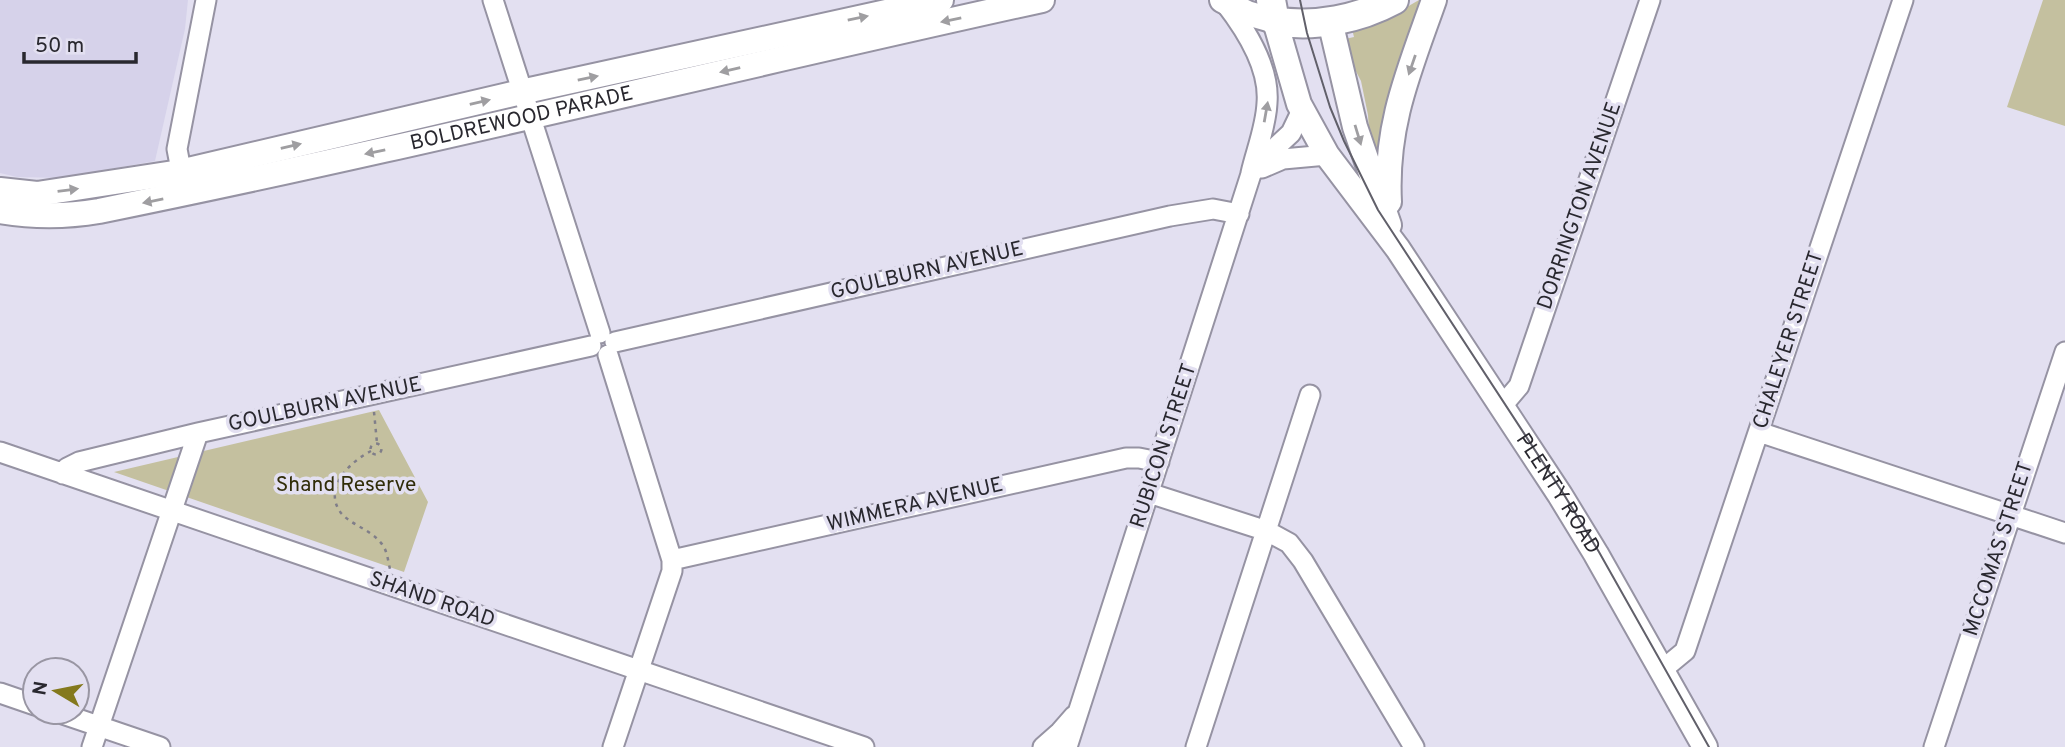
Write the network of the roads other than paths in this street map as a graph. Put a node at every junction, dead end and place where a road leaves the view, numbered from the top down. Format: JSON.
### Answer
{"nodes":[{"id":1,"x":206,"y":0,"type":"edge"},
{"id":2,"x":492,"y":0,"type":"edge"},
{"id":3,"x":941,"y":0,"type":"edge"},
{"id":4,"x":1042,"y":0,"type":"edge"},
{"id":5,"x":1222,"y":0,"type":"edge"},
{"id":6,"x":1394,"y":0,"type":"edge"},
{"id":7,"x":1434,"y":0,"type":"edge"},
{"id":8,"x":1650,"y":0,"type":"edge"},
{"id":9,"x":1903,"y":0,"type":"edge"},
{"id":10,"x":1273,"y":10,"type":"edge"},
{"id":11,"x":1328,"y":10,"type":"edge"},
{"id":12,"x":813,"y":39,"type":"junction"},
{"id":13,"x":521,"y":92,"type":"junction"},
{"id":14,"x":1302,"y":110,"type":"junction"},
{"id":15,"x":531,"y":117,"type":"junction"},
{"id":16,"x":1327,"y":155,"type":"junction"},
{"id":17,"x":183,"y":183,"type":"junction"},
{"id":18,"x":1248,"y":183,"type":"junction"},
{"id":19,"x":0,"y":190,"type":"edge"},
{"id":20,"x":0,"y":211,"type":"edge"},
{"id":21,"x":1239,"y":214,"type":"junction"},
{"id":22,"x":1394,"y":237,"type":"junction"},
{"id":23,"x":604,"y":344,"type":"junction"},
{"id":24,"x":2065,"y":352,"type":"edge"},
{"id":25,"x":1310,"y":394,"type":"dead end"},
{"id":26,"x":1502,"y":406,"type":"junction"},
{"id":27,"x":1759,"y":432,"type":"junction"},
{"id":28,"x":198,"y":433,"type":"junction"},
{"id":29,"x":0,"y":452,"type":"edge"},
{"id":30,"x":1159,"y":463,"type":"junction"},
{"id":31,"x":63,"y":474,"type":"junction"},
{"id":32,"x":1149,"y":493,"type":"junction"},
{"id":33,"x":172,"y":510,"type":"junction"},
{"id":34,"x":2011,"y":515,"type":"junction"},
{"id":35,"x":1267,"y":531,"type":"junction"},
{"id":36,"x":2065,"y":533,"type":"edge"},
{"id":37,"x":672,"y":560,"type":"junction"},
{"id":38,"x":1662,"y":670,"type":"junction"},
{"id":39,"x":640,"y":672,"type":"junction"},
{"id":40,"x":0,"y":693,"type":"edge"},
{"id":41,"x":21,"y":700,"type":"edge"},
{"id":42,"x":1081,"y":704,"type":"junction"},
{"id":43,"x":91,"y":723,"type":"edge"},
{"id":44,"x":99,"y":726,"type":"junction"},
{"id":45,"x":92,"y":747,"type":"edge"},
{"id":46,"x":160,"y":747,"type":"edge"},
{"id":47,"x":613,"y":747,"type":"edge"},
{"id":48,"x":864,"y":747,"type":"edge"},
{"id":49,"x":1043,"y":747,"type":"edge"},
{"id":50,"x":1067,"y":747,"type":"edge"},
{"id":51,"x":1196,"y":747,"type":"edge"},
{"id":52,"x":1414,"y":747,"type":"edge"},
{"id":53,"x":1705,"y":747,"type":"edge"},
{"id":54,"x":1934,"y":747,"type":"edge"}],
"edges":[{"from":1,"to":17,"type":"street"},
{"from":2,"to":13,"type":"street"},
{"from":12,"to":3,"type":"main road","name":"BOLDREWOOD PARADE","one_way":true},
{"from":4,"to":12,"type":"main road","name":"BOLDREWOOD PARADE","one_way":true},
{"from":5,"to":10,"type":"main road"},
{"from":18,"to":5,"type":"street","name":"RUBICON STREET","one_way":true},
{"from":6,"to":11,"type":"highway"},
{"from":7,"to":22,"type":"main road","one_way":true},
{"from":8,"to":26,"type":"street","name":"DORRINGTON AVENUE"},
{"from":9,"to":27,"type":"street","name":"CHALEYER STREET"},
{"from":10,"to":11,"type":"highway"},
{"from":10,"to":14,"type":"main road","name":"PLENTY ROAD"},
{"from":11,"to":22,"type":"main road","name":"PLENTY ROAD","one_way":true},
{"from":13,"to":12,"type":"main road","name":"BOLDREWOOD PARADE","one_way":true},
{"from":12,"to":15,"type":"main road","name":"BOLDREWOOD PARADE","one_way":true},
{"from":13,"to":15,"type":"street"},
{"from":17,"to":13,"type":"main road","name":"BOLDREWOOD PARADE","one_way":true},
{"from":14,"to":16,"type":"main road","name":"PLENTY ROAD"},
{"from":14,"to":18,"type":"street","name":"RUBICON STREET"},
{"from":15,"to":17,"type":"main road","name":"BOLDREWOOD PARADE","one_way":true},
{"from":15,"to":23,"type":"street"},
{"from":16,"to":18,"type":"street","name":"RUBICON STREET"},
{"from":16,"to":22,"type":"main road","name":"PLENTY ROAD"},
{"from":19,"to":17,"type":"main road","name":"BOLDREWOOD PARADE","one_way":true},
{"from":17,"to":20,"type":"main road","name":"BOLDREWOOD PARADE","one_way":true},
{"from":18,"to":21,"type":"street","name":"RUBICON STREET"},
{"from":21,"to":23,"type":"street","name":"GOULBURN AVENUE"},
{"from":21,"to":30,"type":"street","name":"RUBICON STREET"},
{"from":22,"to":26,"type":"main road","name":"PLENTY ROAD"},
{"from":23,"to":28,"type":"street","name":"GOULBURN AVENUE"},
{"from":23,"to":37,"type":"street"},
{"from":24,"to":34,"type":"street","name":"MCCOMAS STREET"},
{"from":25,"to":35,"type":"street"},
{"from":26,"to":38,"type":"main road","name":"PLENTY ROAD"},
{"from":27,"to":34,"type":"street"},
{"from":27,"to":38,"type":"street","name":"CHALEYER STREET"},
{"from":28,"to":31,"type":"street","name":"GOULBURN AVENUE"},
{"from":28,"to":33,"type":"street"},
{"from":29,"to":31,"type":"street","name":"SHAND ROAD"},
{"from":30,"to":32,"type":"street","name":"RUBICON STREET"},
{"from":30,"to":37,"type":"street","name":"WIMMERA AVENUE"},
{"from":31,"to":33,"type":"street","name":"SHAND ROAD"},
{"from":32,"to":35,"type":"street"},
{"from":32,"to":42,"type":"street","name":"RUBICON STREET"},
{"from":33,"to":39,"type":"street","name":"SHAND ROAD"},
{"from":33,"to":44,"type":"street"},
{"from":34,"to":36,"type":"street"},
{"from":34,"to":54,"type":"street","name":"MCCOMAS STREET"},
{"from":35,"to":51,"type":"street"},
{"from":35,"to":52,"type":"street"},
{"from":37,"to":39,"type":"street"},
{"from":38,"to":53,"type":"main road","name":"PLENTY ROAD"},
{"from":39,"to":47,"type":"street"},
{"from":39,"to":48,"type":"street","name":"SHAND ROAD"},
{"from":40,"to":41,"type":"street"},
{"from":42,"to":49,"type":"street","name":"RUBICON STREET"},
{"from":42,"to":50,"type":"street","name":"RUBICON STREET"},
{"from":43,"to":44,"type":"street"},
{"from":44,"to":45,"type":"street"},
{"from":44,"to":46,"type":"street"}]}
